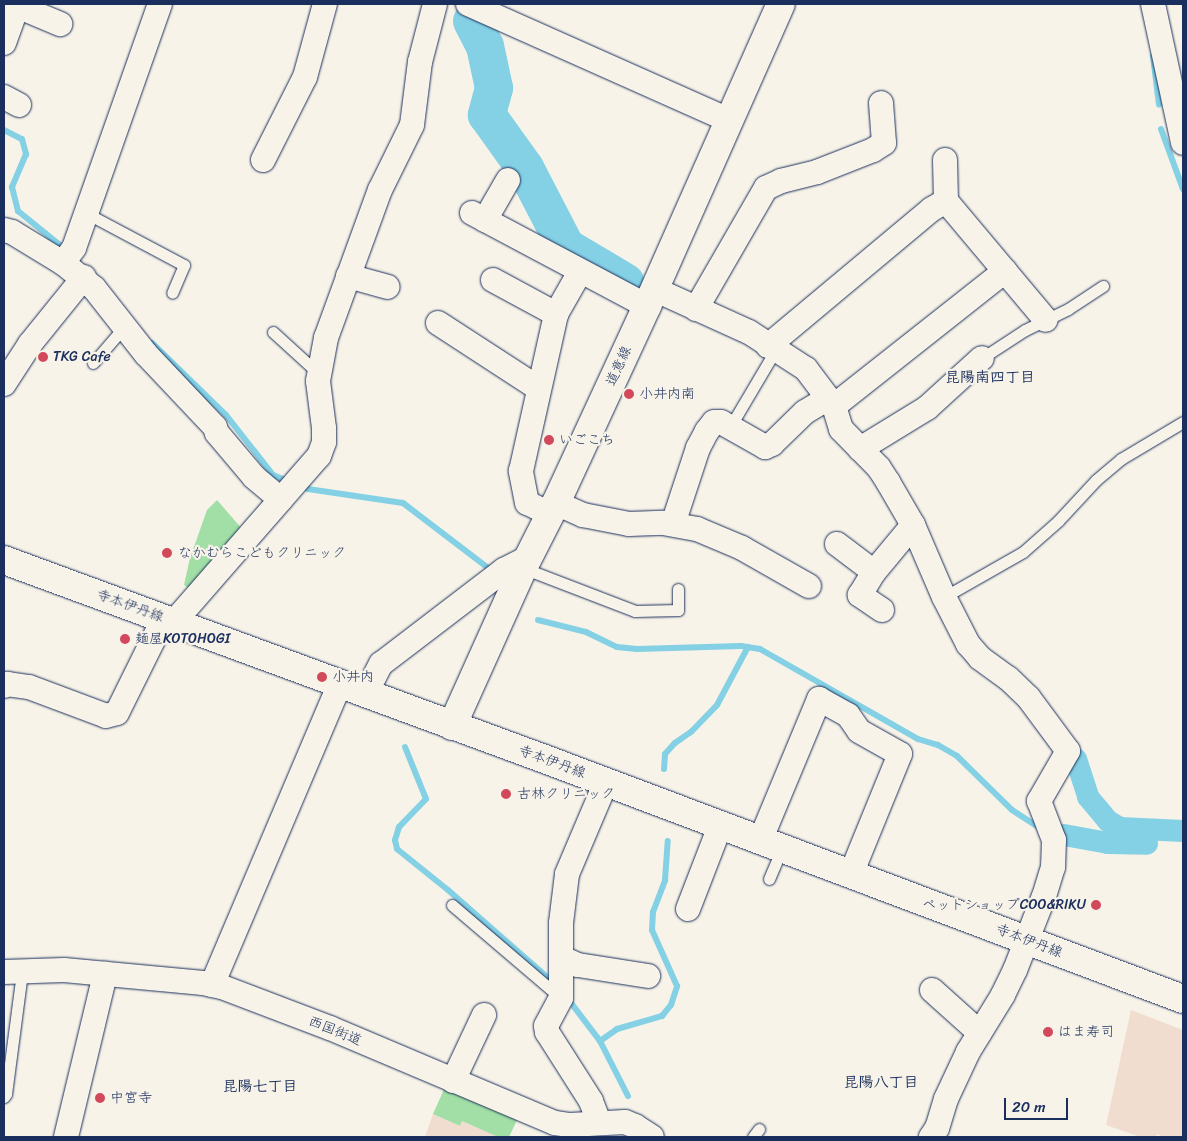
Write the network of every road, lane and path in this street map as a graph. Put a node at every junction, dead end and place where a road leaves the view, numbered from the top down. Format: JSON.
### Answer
{"nodes":[{"id":1,"x":160,"y":4,"type":"edge"},
{"id":2,"x":325,"y":4,"type":"edge"},
{"id":3,"x":436,"y":4,"type":"edge"},
{"id":4,"x":469,"y":4,"type":"edge"},
{"id":5,"x":781,"y":4,"type":"edge"},
{"id":6,"x":1153,"y":4,"type":"edge"},
{"id":7,"x":18,"y":5,"type":"edge"},
{"id":8,"x":60,"y":24,"type":"dead end"},
{"id":9,"x":4,"y":43,"type":"edge"},
{"id":10,"x":881,"y":103,"type":"dead end"},
{"id":11,"x":729,"y":120,"type":"junction"},
{"id":12,"x":1183,"y":143,"type":"edge"},
{"id":13,"x":263,"y":160,"type":"dead end"},
{"id":14,"x":945,"y":160,"type":"dead end"},
{"id":15,"x":508,"y":180,"type":"dead end"},
{"id":16,"x":946,"y":201,"type":"junction"},
{"id":17,"x":86,"y":213,"type":"junction"},
{"id":18,"x":4,"y":230,"type":"edge"},
{"id":19,"x":63,"y":263,"type":"junction"},
{"id":20,"x":1004,"y":271,"type":"junction"},
{"id":21,"x":580,"y":272,"type":"junction"},
{"id":22,"x":348,"y":276,"type":"junction"},
{"id":23,"x":84,"y":278,"type":"junction"},
{"id":24,"x":494,"y":280,"type":"dead end"},
{"id":25,"x":1103,"y":286,"type":"dead end"},
{"id":26,"x":388,"y":287,"type":"dead end"},
{"id":27,"x":172,"y":293,"type":"dead end"},
{"id":28,"x":650,"y":297,"type":"junction"},
{"id":29,"x":696,"y":308,"type":"junction"},
{"id":30,"x":556,"y":314,"type":"junction"},
{"id":31,"x":1046,"y":320,"type":"junction"},
{"id":32,"x":124,"y":327,"type":"junction"},
{"id":33,"x":273,"y":332,"type":"dead end"},
{"id":34,"x":444,"y":334,"type":"dead end"},
{"id":35,"x":772,"y":349,"type":"junction"},
{"id":36,"x":982,"y":358,"type":"joint"},
{"id":37,"x":92,"y":363,"type":"dead end"},
{"id":38,"x":319,"y":374,"type":"junction"},
{"id":39,"x":4,"y":384,"type":"edge"},
{"id":40,"x":538,"y":388,"type":"junction"},
{"id":41,"x":831,"y":402,"type":"junction"},
{"id":42,"x":1183,"y":422,"type":"edge"},
{"id":43,"x":730,"y":427,"type":"junction"},
{"id":44,"x":860,"y":449,"type":"junction"},
{"id":45,"x":281,"y":500,"type":"junction"},
{"id":46,"x":553,"y":509,"type":"junction"},
{"id":47,"x":673,"y":524,"type":"junction"},
{"id":48,"x":913,"y":525,"type":"junction"},
{"id":49,"x":837,"y":544,"type":"dead end"},
{"id":50,"x":4,"y":560,"type":"edge"},
{"id":51,"x":525,"y":563,"type":"junction"},
{"id":52,"x":874,"y":572,"type":"junction"},
{"id":53,"x":809,"y":586,"type":"dead end"},
{"id":54,"x":678,"y":589,"type":"dead end"},
{"id":55,"x":944,"y":597,"type":"junction"},
{"id":56,"x":882,"y":610,"type":"dead end"},
{"id":57,"x":174,"y":622,"type":"junction"},
{"id":58,"x":340,"y":684,"type":"junction"},
{"id":59,"x":4,"y":686,"type":"edge"},
{"id":60,"x":366,"y":693,"type":"junction"},
{"id":61,"x":452,"y":726,"type":"junction"},
{"id":62,"x":606,"y":782,"type":"junction"},
{"id":63,"x":720,"y":826,"type":"junction"},
{"id":64,"x":771,"y":845,"type":"junction"},
{"id":65,"x":851,"y":874,"type":"junction"},
{"id":66,"x":769,"y":879,"type":"dead end"},
{"id":67,"x":452,"y":905,"type":"dead end"},
{"id":68,"x":688,"y":909,"type":"dead end"},
{"id":69,"x":1026,"y":940,"type":"junction"},
{"id":70,"x":562,"y":958,"type":"junction"},
{"id":71,"x":13,"y":972,"type":"edge"},
{"id":72,"x":105,"y":974,"type":"junction"},
{"id":73,"x":648,"y":976,"type":"dead end"},
{"id":74,"x":212,"y":985,"type":"junction"},
{"id":75,"x":932,"y":990,"type":"dead end"},
{"id":76,"x":561,"y":998,"type":"junction"},
{"id":77,"x":1183,"y":999,"type":"edge"},
{"id":78,"x":484,"y":1015,"type":"dead end"},
{"id":79,"x":980,"y":1033,"type":"junction"},
{"id":80,"x":453,"y":1081,"type":"junction"},
{"id":81,"x":4,"y":1097,"type":"edge"},
{"id":82,"x":599,"y":1122,"type":"junction"},
{"id":83,"x":66,"y":1137,"type":"edge"},
{"id":84,"x":652,"y":1137,"type":"edge"},
{"id":85,"x":931,"y":1137,"type":"edge"}],
"edges":[{"from":1,"to":17,"type":"street"},
{"from":2,"to":13,"type":"street"},
{"from":3,"to":22,"type":"street"},
{"from":4,"to":11,"type":"street"},
{"from":5,"to":11,"type":"main road","name":"道意線"},
{"from":6,"to":12,"type":"street"},
{"from":7,"to":8,"type":"street"},
{"from":7,"to":9,"type":"street"},
{"from":10,"to":29,"type":"street"},
{"from":11,"to":28,"type":"main road","name":"道意線"},
{"from":14,"to":16,"type":"street"},
{"from":15,"to":21,"type":"street"},
{"from":16,"to":20,"type":"street"},
{"from":16,"to":35,"type":"street"},
{"from":17,"to":19,"type":"street"},
{"from":17,"to":27,"type":"lane"},
{"from":18,"to":19,"type":"street"},
{"from":19,"to":23,"type":"street"},
{"from":20,"to":31,"type":"street"},
{"from":20,"to":41,"type":"street"},
{"from":21,"to":28,"type":"street"},
{"from":21,"to":30,"type":"street"},
{"from":22,"to":26,"type":"street"},
{"from":22,"to":38,"type":"street"},
{"from":23,"to":32,"type":"street"},
{"from":23,"to":39,"type":"street"},
{"from":24,"to":30,"type":"street"},
{"from":25,"to":31,"type":"lane"},
{"from":28,"to":29,"type":"street"},
{"from":28,"to":46,"type":"main road","name":"道意線"},
{"from":29,"to":35,"type":"street"},
{"from":30,"to":40,"type":"street"},
{"from":31,"to":36,"type":"lane"},
{"from":32,"to":37,"type":"lane"},
{"from":32,"to":45,"type":"street"},
{"from":33,"to":38,"type":"lane"},
{"from":34,"to":40,"type":"street"},
{"from":35,"to":41,"type":"street"},
{"from":35,"to":43,"type":"lane"},
{"from":36,"to":44,"type":"street"},
{"from":38,"to":45,"type":"street"},
{"from":40,"to":46,"type":"street"},
{"from":41,"to":43,"type":"street"},
{"from":41,"to":44,"type":"street"},
{"from":42,"to":55,"type":"lane"},
{"from":43,"to":47,"type":"street"},
{"from":44,"to":48,"type":"street"},
{"from":45,"to":57,"type":"street"},
{"from":46,"to":47,"type":"street"},
{"from":46,"to":51,"type":"main road","name":"道意線"},
{"from":47,"to":53,"type":"street"},
{"from":48,"to":52,"type":"street"},
{"from":48,"to":55,"type":"street"},
{"from":49,"to":52,"type":"street"},
{"from":50,"to":57,"type":"main road","name":"寺本伊丹線"},
{"from":51,"to":54,"type":"lane"},
{"from":51,"to":60,"type":"street"},
{"from":51,"to":61,"type":"main road","name":"道意線"},
{"from":52,"to":56,"type":"street"},
{"from":55,"to":69,"type":"street"},
{"from":57,"to":58,"type":"main road","name":"寺本伊丹線"},
{"from":57,"to":59,"type":"street"},
{"from":58,"to":60,"type":"main road","name":"寺本伊丹線"},
{"from":58,"to":74,"type":"street"},
{"from":60,"to":61,"type":"main road","name":"寺本伊丹線"},
{"from":61,"to":62,"type":"main road","name":"寺本伊丹線"},
{"from":62,"to":63,"type":"main road","name":"寺本伊丹線"},
{"from":62,"to":70,"type":"street"},
{"from":63,"to":64,"type":"main road","name":"寺本伊丹線"},
{"from":63,"to":68,"type":"street"},
{"from":64,"to":65,"type":"main road","name":"寺本伊丹線"},
{"from":64,"to":65,"type":"street"},
{"from":64,"to":66,"type":"lane"},
{"from":65,"to":69,"type":"main road","name":"寺本伊丹線"},
{"from":67,"to":76,"type":"lane"},
{"from":69,"to":77,"type":"main road","name":"寺本伊丹線"},
{"from":69,"to":79,"type":"street"},
{"from":70,"to":73,"type":"street"},
{"from":70,"to":76,"type":"street"},
{"from":71,"to":72,"type":"street","name":"西国街道"},
{"from":71,"to":81,"type":"lane"},
{"from":72,"to":74,"type":"street","name":"西国街道"},
{"from":72,"to":83,"type":"street"},
{"from":74,"to":80,"type":"street","name":"西国街道"},
{"from":75,"to":79,"type":"street"},
{"from":76,"to":82,"type":"street"},
{"from":78,"to":80,"type":"street"},
{"from":79,"to":85,"type":"street"},
{"from":80,"to":82,"type":"street","name":"西国街道"},
{"from":82,"to":84,"type":"street","name":"西国街道"}]}
